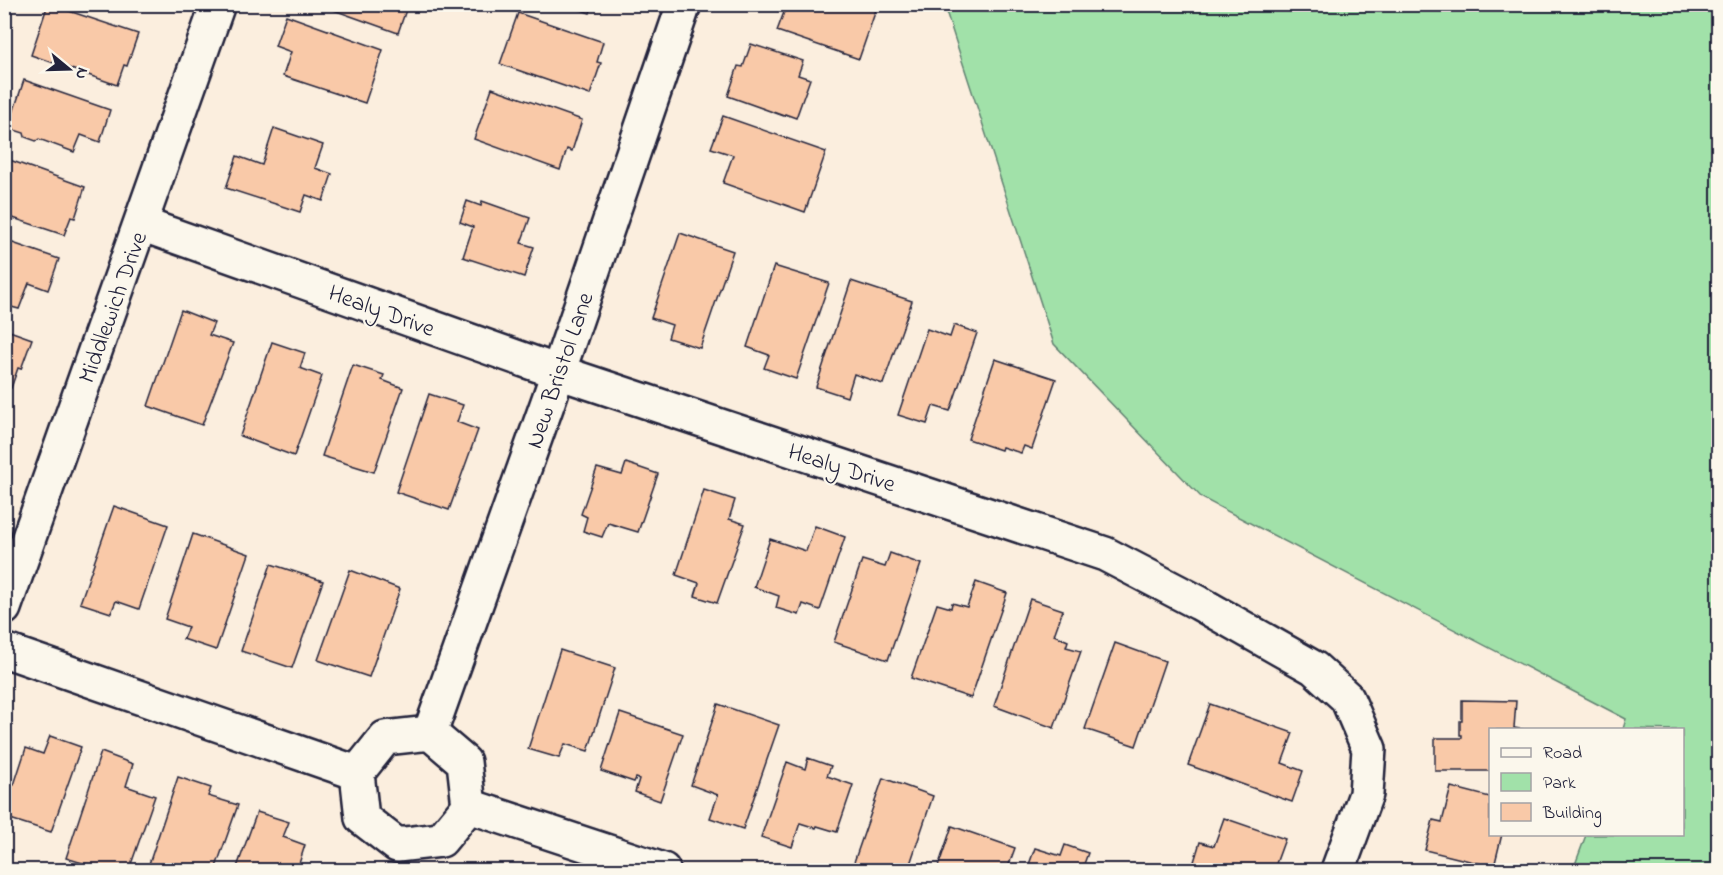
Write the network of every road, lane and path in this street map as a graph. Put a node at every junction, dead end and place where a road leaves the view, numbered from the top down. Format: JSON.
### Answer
{"nodes":[{"id":1,"x":218,"y":4,"type":"edge"},
{"id":2,"x":684,"y":4,"type":"edge"},
{"id":3,"x":141,"y":224,"type":"junction"},
{"id":4,"x":558,"y":372,"type":"junction"},
{"id":5,"x":4,"y":608,"type":"edge"},
{"id":6,"x":4,"y":650,"type":"edge"},
{"id":7,"x":429,"y":734,"type":"junction"},
{"id":8,"x":357,"y":773,"type":"junction"},
{"id":9,"x":469,"y":806,"type":"junction"},
{"id":10,"x":392,"y":858,"type":"edge"},
{"id":11,"x":663,"y":870,"type":"edge"},
{"id":12,"x":1338,"y":870,"type":"edge"}],
"edges":[{"from":1,"to":3,"type":"street","name":"Middlewich Drive"},
{"from":2,"to":4,"type":"street","name":"New Bristol Lane"},
{"from":3,"to":4,"type":"street","name":"Healy Drive"},
{"from":3,"to":5,"type":"street","name":"Middlewich Drive"},
{"from":4,"to":7,"type":"street","name":"New Bristol Lane"},
{"from":4,"to":12,"type":"street","name":"Healy Drive"},
{"from":6,"to":8,"type":"street"},
{"from":7,"to":8,"type":"street"},
{"from":7,"to":9,"type":"street"},
{"from":8,"to":10,"type":"street"},
{"from":9,"to":10,"type":"street"},
{"from":9,"to":11,"type":"street"}]}
